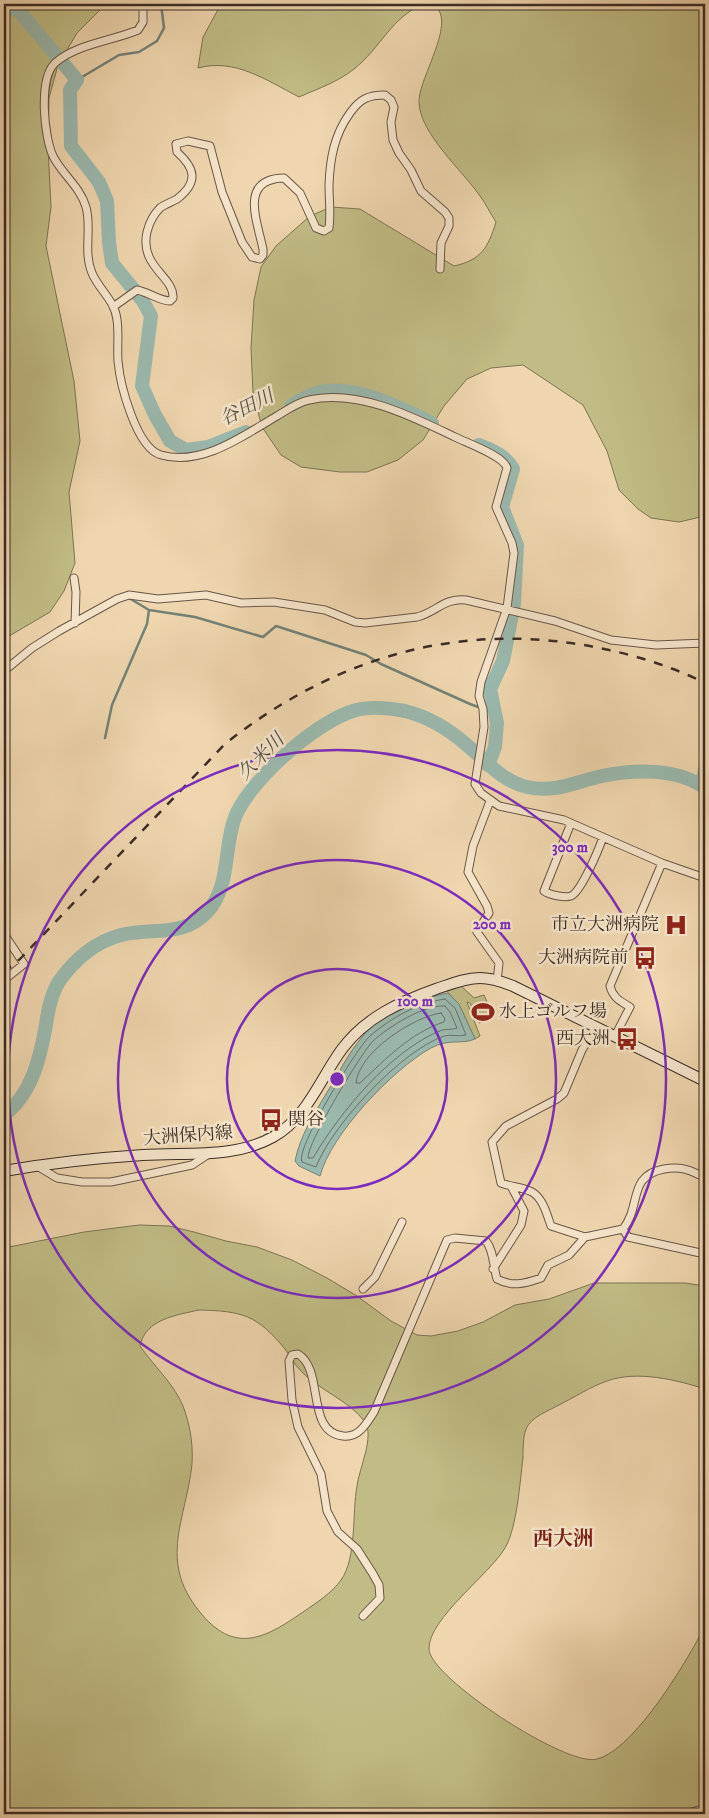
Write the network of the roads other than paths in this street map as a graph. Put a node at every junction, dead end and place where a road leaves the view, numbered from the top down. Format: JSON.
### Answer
{"nodes":[{"id":1,"x":143,"y":4,"type":"edge"},
{"id":2,"x":440,"y":268,"type":"dead end"},
{"id":3,"x":113,"y":307,"type":"junction"},
{"id":4,"x":74,"y":578,"type":"dead end"},
{"id":5,"x":507,"y":608,"type":"junction"},
{"id":6,"x":75,"y":622,"type":"junction"},
{"id":7,"x":705,"y":643,"type":"edge"},
{"id":8,"x":4,"y":671,"type":"edge"},
{"id":9,"x":490,"y":801,"type":"junction"},
{"id":10,"x":572,"y":823,"type":"junction"},
{"id":11,"x":603,"y":838,"type":"junction"},
{"id":12,"x":662,"y":863,"type":"junction"},
{"id":13,"x":705,"y":878,"type":"edge"},
{"id":14,"x":4,"y":934,"type":"edge"},
{"id":15,"x":4,"y":980,"type":"edge"},
{"id":16,"x":497,"y":981,"type":"junction"},
{"id":17,"x":596,"y":1027,"type":"junction"},
{"id":18,"x":615,"y":1036,"type":"junction"},
{"id":19,"x":705,"y":1081,"type":"edge"},
{"id":20,"x":211,"y":1153,"type":"junction"},
{"id":21,"x":37,"y":1166,"type":"junction"},
{"id":22,"x":4,"y":1171,"type":"edge"},
{"id":23,"x":705,"y":1178,"type":"edge"},
{"id":24,"x":512,"y":1188,"type":"junction"},
{"id":25,"x":402,"y":1222,"type":"dead end"},
{"id":26,"x":623,"y":1229,"type":"junction"},
{"id":27,"x":585,"y":1237,"type":"junction"},
{"id":28,"x":705,"y":1254,"type":"edge"},
{"id":29,"x":493,"y":1269,"type":"junction"},
{"id":30,"x":363,"y":1289,"type":"dead end"},
{"id":31,"x":363,"y":1616,"type":"dead end"},
{"id":32,"x":705,"y":1809,"type":"edge"},
{"id":33,"x":690,"y":1814,"type":"edge"}],
"edges":[{"from":1,"to":3,"type":"street"},
{"from":2,"to":3,"type":"street"},
{"from":3,"to":5,"type":"street"},
{"from":4,"to":6,"type":"street"},
{"from":5,"to":6,"type":"street"},
{"from":5,"to":7,"type":"street"},
{"from":5,"to":9,"type":"street"},
{"from":6,"to":8,"type":"street"},
{"from":9,"to":10,"type":"street"},
{"from":9,"to":16,"type":"street"},
{"from":10,"to":11,"type":"street"},
{"from":10,"to":11,"type":"street"},
{"from":11,"to":12,"type":"street"},
{"from":12,"to":13,"type":"street"},
{"from":12,"to":18,"type":"street"},
{"from":14,"to":15,"type":"street"},
{"from":16,"to":17,"type":"main road","name":"大洲保内線"},
{"from":16,"to":20,"type":"main road","name":"大洲保内線"},
{"from":17,"to":18,"type":"main road","name":"大洲保内線"},
{"from":17,"to":24,"type":"street"},
{"from":18,"to":19,"type":"main road","name":"大洲保内線"},
{"from":20,"to":21,"type":"main road","name":"大洲保内線"},
{"from":20,"to":21,"type":"street"},
{"from":21,"to":22,"type":"main road","name":"大洲保内線"},
{"from":23,"to":26,"type":"street"},
{"from":24,"to":27,"type":"street"},
{"from":24,"to":29,"type":"street"},
{"from":25,"to":30,"type":"street"},
{"from":26,"to":27,"type":"street"},
{"from":26,"to":28,"type":"street"},
{"from":27,"to":29,"type":"street"},
{"from":29,"to":31,"type":"street"},
{"from":32,"to":33,"type":"street"}]}
